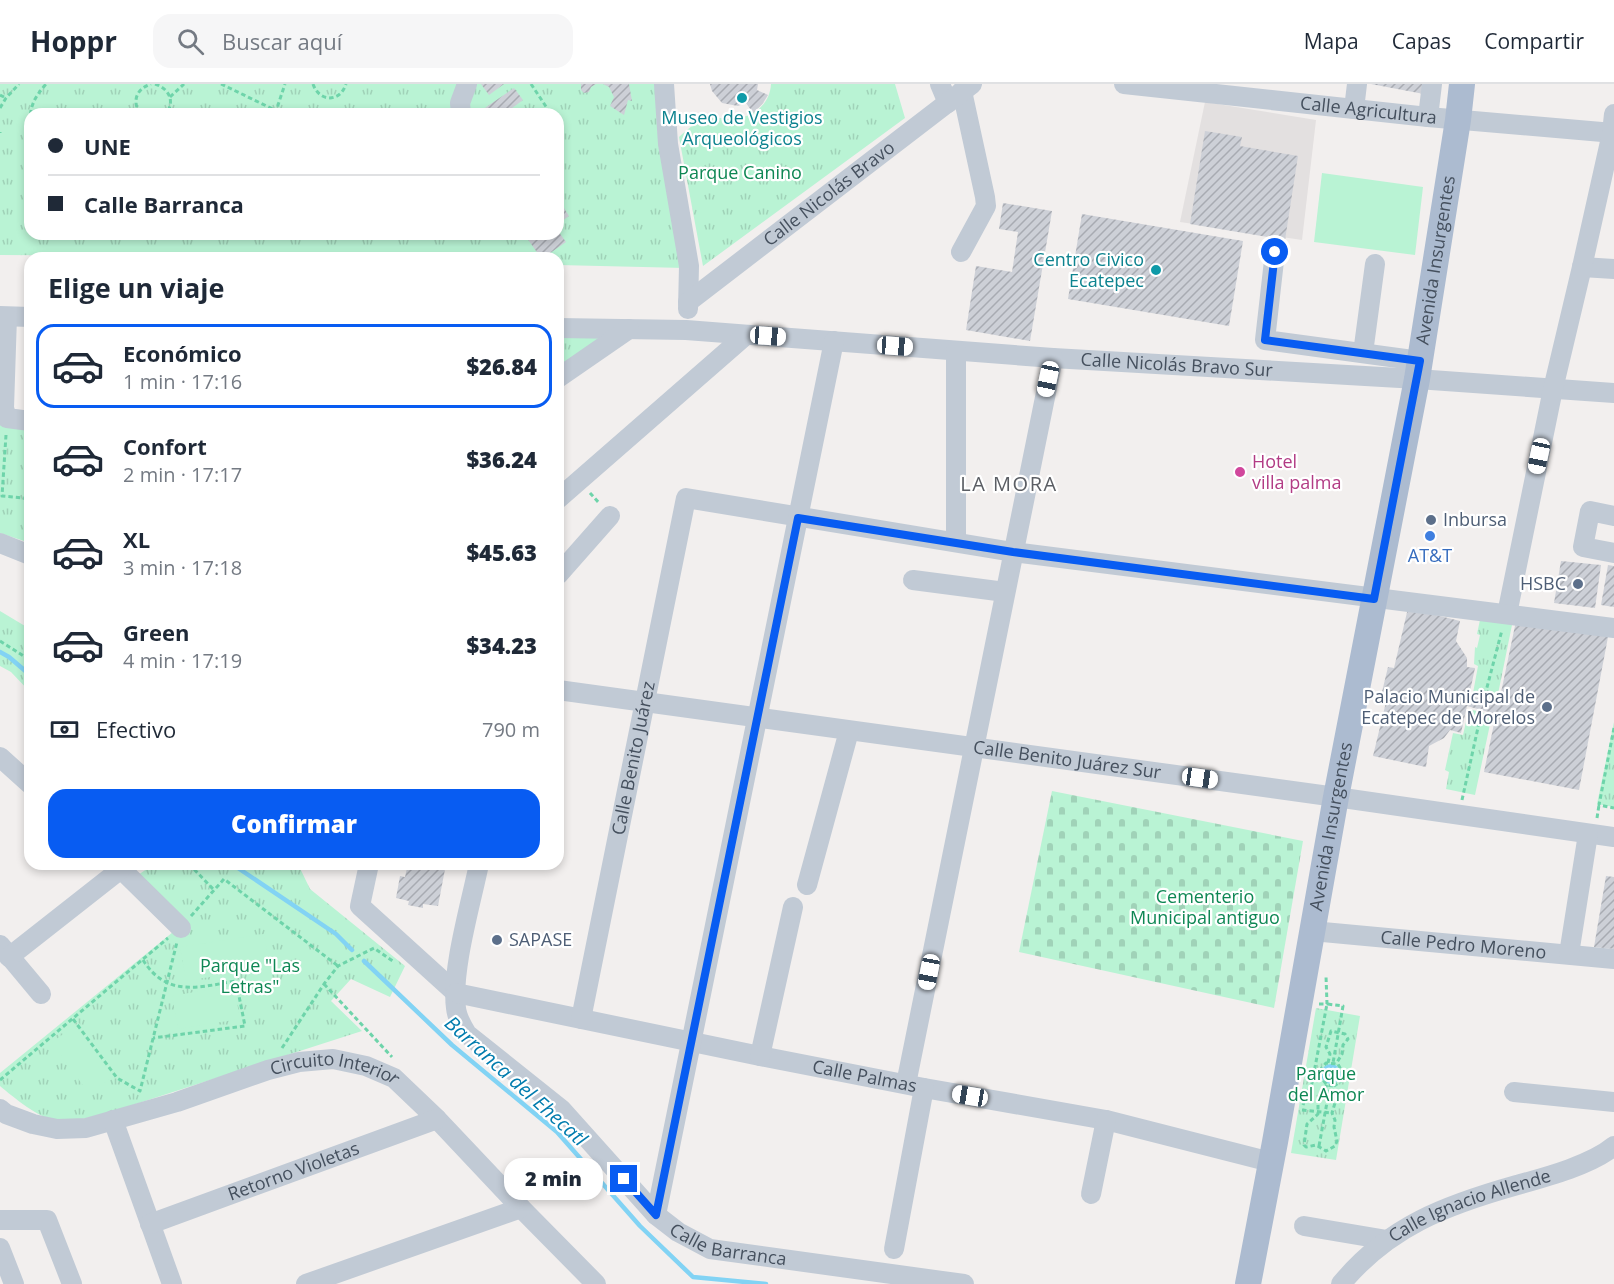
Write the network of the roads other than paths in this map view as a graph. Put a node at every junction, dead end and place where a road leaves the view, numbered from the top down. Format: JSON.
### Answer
{"nodes":[{"id":1,"x":467,"y":84,"type":"edge"},
{"id":2,"x":664,"y":84,"type":"edge"},
{"id":3,"x":940,"y":84,"type":"edge"},
{"id":4,"x":1124,"y":84,"type":"edge"},
{"id":5,"x":1357,"y":84,"type":"edge"},
{"id":6,"x":1432,"y":84,"type":"edge"},
{"id":7,"x":1462,"y":84,"type":"edge"},
{"id":8,"x":961,"y":93,"type":"edge"},
{"id":9,"x":460,"y":108,"type":"edge"},
{"id":10,"x":1354,"y":109,"type":"junction"},
{"id":11,"x":1428,"y":117,"type":"junction"},
{"id":12,"x":1458,"y":120,"type":"junction"},
{"id":13,"x":1613,"y":127,"type":"edge"},
{"id":14,"x":961,"y":252,"type":"dead end"},
{"id":15,"x":1275,"y":252,"type":"dead end"},
{"id":16,"x":1375,"y":264,"type":"dead end"},
{"id":17,"x":1582,"y":267,"type":"junction"},
{"id":18,"x":1614,"y":269,"type":"edge"},
{"id":19,"x":688,"y":302,"type":"junction"},
{"id":20,"x":4,"y":316,"type":"edge"},
{"id":21,"x":24,"y":317,"type":"edge"},
{"id":22,"x":564,"y":327,"type":"edge"},
{"id":23,"x":629,"y":329,"type":"junction"},
{"id":24,"x":686,"y":330,"type":"junction"},
{"id":25,"x":746,"y":335,"type":"junction"},
{"id":26,"x":834,"y":341,"type":"junction"},
{"id":27,"x":956,"y":351,"type":"junction"},
{"id":28,"x":1363,"y":352,"type":"junction"},
{"id":29,"x":1053,"y":358,"type":"junction"},
{"id":30,"x":1418,"y":370,"type":"junction"},
{"id":31,"x":564,"y":374,"type":"edge"},
{"id":32,"x":1553,"y":389,"type":"junction"},
{"id":33,"x":1614,"y":393,"type":"edge"},
{"id":34,"x":24,"y":420,"type":"edge"},
{"id":35,"x":564,"y":494,"type":"edge"},
{"id":36,"x":610,"y":516,"type":"road end"},
{"id":37,"x":1614,"y":516,"type":"edge"},
{"id":38,"x":798,"y":518,"type":"junction"},
{"id":39,"x":956,"y":542,"type":"junction"},
{"id":40,"x":0,"y":543,"type":"edge"},
{"id":41,"x":1013,"y":552,"type":"junction"},
{"id":42,"x":24,"y":553,"type":"edge"},
{"id":43,"x":1614,"y":553,"type":"edge"},
{"id":44,"x":564,"y":568,"type":"edge"},
{"id":45,"x":913,"y":580,"type":"dead end"},
{"id":46,"x":1005,"y":592,"type":"junction"},
{"id":47,"x":1374,"y":599,"type":"junction"},
{"id":48,"x":1507,"y":614,"type":"junction"},
{"id":49,"x":1614,"y":628,"type":"edge"},
{"id":50,"x":564,"y":691,"type":"edge"},
{"id":51,"x":645,"y":702,"type":"junction"},
{"id":52,"x":757,"y":718,"type":"junction"},
{"id":53,"x":849,"y":730,"type":"junction"},
{"id":54,"x":974,"y":748,"type":"junction"},
{"id":55,"x":0,"y":756,"type":"edge"},
{"id":56,"x":24,"y":778,"type":"edge"},
{"id":57,"x":1336,"y":797,"type":"junction"},
{"id":58,"x":1588,"y":834,"type":"junction"},
{"id":59,"x":1614,"y":837,"type":"edge"},
{"id":60,"x":113,"y":870,"type":"edge"},
{"id":61,"x":122,"y":870,"type":"edge"},
{"id":62,"x":368,"y":870,"type":"edge"},
{"id":63,"x":478,"y":870,"type":"edge"},
{"id":64,"x":807,"y":885,"type":"dead end"},
{"id":65,"x":793,"y":907,"type":"dead end"},
{"id":66,"x":180,"y":927,"type":"road end"},
{"id":67,"x":1312,"y":931,"type":"junction"},
{"id":68,"x":5,"y":951,"type":"edge"},
{"id":69,"x":1569,"y":954,"type":"junction"},
{"id":70,"x":1614,"y":959,"type":"edge"},
{"id":71,"x":456,"y":993,"type":"junction"},
{"id":72,"x":41,"y":994,"type":"dead end"},
{"id":73,"x":581,"y":1018,"type":"junction"},
{"id":74,"x":692,"y":1042,"type":"junction"},
{"id":75,"x":760,"y":1056,"type":"junction"},
{"id":76,"x":915,"y":1086,"type":"junction"},
{"id":77,"x":1514,"y":1092,"type":"dead end"},
{"id":78,"x":1614,"y":1102,"type":"edge"},
{"id":79,"x":0,"y":1109,"type":"edge"},
{"id":80,"x":437,"y":1119,"type":"junction"},
{"id":81,"x":113,"y":1120,"type":"junction"},
{"id":82,"x":1106,"y":1120,"type":"junction"},
{"id":83,"x":1614,"y":1146,"type":"edge"},
{"id":84,"x":1271,"y":1161,"type":"junction"},
{"id":85,"x":1090,"y":1194,"type":"dead end"},
{"id":86,"x":521,"y":1208,"type":"junction"},
{"id":87,"x":656,"y":1215,"type":"junction"},
{"id":88,"x":0,"y":1220,"type":"edge"},
{"id":89,"x":150,"y":1224,"type":"junction"},
{"id":90,"x":1304,"y":1226,"type":"dead end"},
{"id":91,"x":1387,"y":1240,"type":"junction"},
{"id":92,"x":0,"y":1248,"type":"edge"},
{"id":93,"x":894,"y":1249,"type":"dead end"},
{"id":94,"x":14,"y":1284,"type":"edge"},
{"id":95,"x":72,"y":1284,"type":"edge"},
{"id":96,"x":172,"y":1284,"type":"edge"},
{"id":97,"x":306,"y":1284,"type":"edge"},
{"id":98,"x":596,"y":1284,"type":"edge"},
{"id":99,"x":964,"y":1284,"type":"edge"},
{"id":100,"x":1248,"y":1284,"type":"edge"},
{"id":101,"x":1341,"y":1284,"type":"edge"}],
"edges":[{"from":1,"to":9,"type":"street"},
{"from":2,"to":19,"type":"street"},
{"from":3,"to":8,"type":"street"},
{"from":4,"to":10,"type":"street","name":"Calle Agricultura"},
{"from":5,"to":10,"type":"street"},
{"from":6,"to":11,"type":"street"},
{"from":7,"to":12,"type":"main road","name":"Avenida Insurgentes"},
{"from":8,"to":14,"type":"street"},
{"from":8,"to":19,"type":"street","name":"Calle Nicolás Bravo"},
{"from":10,"to":11,"type":"street","name":"Calle Agricultura"},
{"from":11,"to":12,"type":"street","name":"Calle Agricultura"},
{"from":12,"to":13,"type":"street","name":"Calle Agricultura"},
{"from":12,"to":30,"type":"main road","name":"Avenida Insurgentes"},
{"from":13,"to":17,"type":"street"},
{"from":15,"to":28,"type":"street"},
{"from":16,"to":28,"type":"street"},
{"from":17,"to":18,"type":"street"},
{"from":17,"to":32,"type":"street"},
{"from":19,"to":24,"type":"street"},
{"from":20,"to":21,"type":"street"},
{"from":20,"to":34,"type":"street"},
{"from":22,"to":23,"type":"street","name":"Calle Nicolás Bravo Sur"},
{"from":23,"to":24,"type":"street","name":"Calle Nicolás Bravo Sur"},
{"from":23,"to":31,"type":"street"},
{"from":24,"to":25,"type":"street","name":"Calle Nicolás Bravo Sur"},
{"from":25,"to":26,"type":"street","name":"Calle Nicolás Bravo Sur"},
{"from":25,"to":35,"type":"street"},
{"from":26,"to":27,"type":"street","name":"Calle Nicolás Bravo Sur"},
{"from":26,"to":38,"type":"street"},
{"from":27,"to":29,"type":"street","name":"Calle Nicolás Bravo Sur"},
{"from":27,"to":39,"type":"street"},
{"from":28,"to":30,"type":"street"},
{"from":29,"to":30,"type":"street","name":"Calle Nicolás Bravo Sur"},
{"from":29,"to":41,"type":"street"},
{"from":30,"to":32,"type":"street","name":"Calle Nicolás Bravo Sur"},
{"from":30,"to":47,"type":"main road","name":"Avenida Insurgentes"},
{"from":32,"to":33,"type":"street","name":"Calle Nicolás Bravo Sur"},
{"from":32,"to":48,"type":"street"},
{"from":36,"to":44,"type":"street"},
{"from":37,"to":43,"type":"street"},
{"from":38,"to":39,"type":"street"},
{"from":38,"to":51,"type":"street","name":"Calle Benito Juárez"},
{"from":38,"to":52,"type":"street"},
{"from":39,"to":41,"type":"street"},
{"from":40,"to":42,"type":"street"},
{"from":41,"to":46,"type":"street"},
{"from":41,"to":47,"type":"street"},
{"from":45,"to":46,"type":"street"},
{"from":46,"to":54,"type":"street"},
{"from":47,"to":48,"type":"street"},
{"from":47,"to":57,"type":"main road","name":"Avenida Insurgentes"},
{"from":48,"to":49,"type":"street"},
{"from":50,"to":51,"type":"street","name":"Calle Benito Juárez Sur"},
{"from":51,"to":52,"type":"street","name":"Calle Benito Juárez Sur"},
{"from":51,"to":73,"type":"street","name":"Calle Benito Juárez"},
{"from":52,"to":53,"type":"street","name":"Calle Benito Juárez Sur"},
{"from":52,"to":74,"type":"street"},
{"from":53,"to":54,"type":"street","name":"Calle Benito Juárez Sur"},
{"from":53,"to":64,"type":"street"},
{"from":54,"to":57,"type":"street","name":"Calle Benito Juárez Sur"},
{"from":54,"to":76,"type":"street"},
{"from":55,"to":56,"type":"street"},
{"from":57,"to":58,"type":"street","name":"Calle Benito Juárez Sur"},
{"from":57,"to":67,"type":"main road","name":"Avenida Insurgentes"},
{"from":58,"to":59,"type":"street","name":"Calle Benito Juárez Sur"},
{"from":58,"to":69,"type":"street"},
{"from":60,"to":68,"type":"street"},
{"from":61,"to":66,"type":"street"},
{"from":62,"to":71,"type":"street"},
{"from":63,"to":71,"type":"street","name":"Calle Barranca"},
{"from":65,"to":75,"type":"street"},
{"from":67,"to":69,"type":"street","name":"Calle Pedro Moreno"},
{"from":67,"to":84,"type":"main road","name":"Avenida Insurgentes"},
{"from":68,"to":72,"type":"street"},
{"from":69,"to":70,"type":"street","name":"Calle Pedro Moreno"},
{"from":71,"to":73,"type":"street","name":"Calle Palmas"},
{"from":71,"to":87,"type":"street","name":"Calle Barranca"},
{"from":73,"to":74,"type":"street","name":"Calle Palmas"},
{"from":74,"to":75,"type":"street","name":"Calle Palmas"},
{"from":74,"to":87,"type":"street"},
{"from":75,"to":76,"type":"street","name":"Calle Palmas"},
{"from":76,"to":82,"type":"street","name":"Calle Palmas"},
{"from":76,"to":93,"type":"street"},
{"from":77,"to":78,"type":"street"},
{"from":79,"to":81,"type":"street","name":"Circuito Interior"},
{"from":80,"to":81,"type":"street","name":"Circuito Interior"},
{"from":80,"to":86,"type":"street","name":"Circuito Interior"},
{"from":80,"to":89,"type":"street","name":"Retorno Violetas"},
{"from":81,"to":89,"type":"street"},
{"from":82,"to":84,"type":"street","name":"Calle Palmas"},
{"from":82,"to":85,"type":"street"},
{"from":83,"to":91,"type":"street","name":"Calle Ignacio Allende"},
{"from":84,"to":100,"type":"main road","name":"Avenida Insurgentes"},
{"from":86,"to":97,"type":"street"},
{"from":86,"to":98,"type":"street","name":"Circuito Interior"},
{"from":87,"to":99,"type":"street","name":"Calle Barranca"},
{"from":88,"to":95,"type":"street"},
{"from":89,"to":96,"type":"street"},
{"from":90,"to":91,"type":"street"},
{"from":91,"to":101,"type":"street","name":"Calle Ignacio Allende"},
{"from":92,"to":94,"type":"street"}]}
